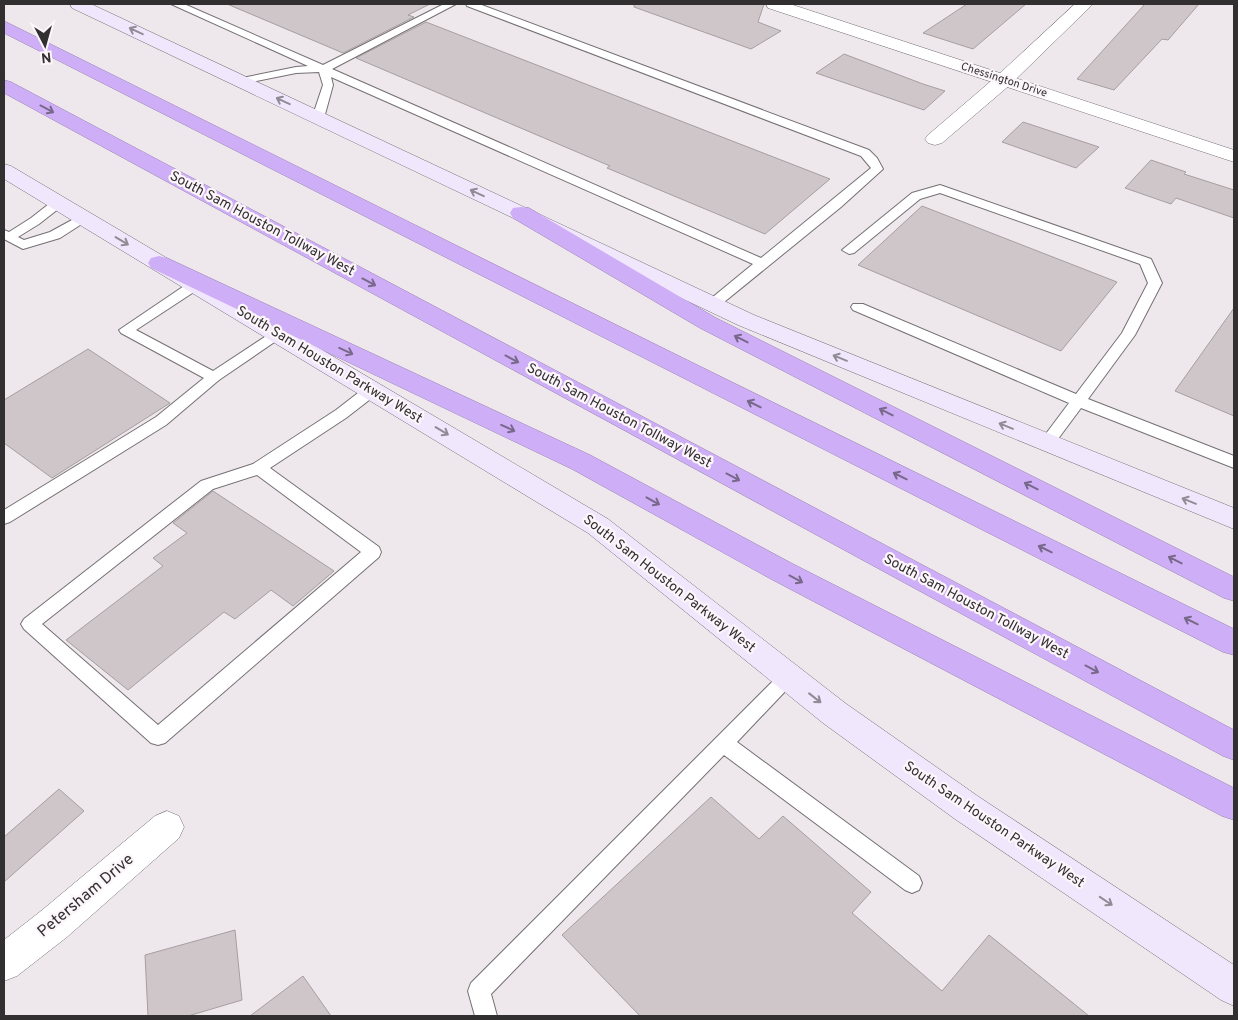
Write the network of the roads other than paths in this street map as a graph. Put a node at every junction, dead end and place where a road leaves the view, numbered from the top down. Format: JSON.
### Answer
{"nodes":[{"id":1,"x":78,"y":4,"type":"edge"},
{"id":2,"x":176,"y":4,"type":"edge"},
{"id":3,"x":451,"y":4,"type":"edge"},
{"id":4,"x":471,"y":4,"type":"edge"},
{"id":5,"x":774,"y":4,"type":"edge"},
{"id":6,"x":1085,"y":4,"type":"edge"},
{"id":7,"x":4,"y":26,"type":"edge"},
{"id":8,"x":324,"y":69,"type":"junction"},
{"id":9,"x":1004,"y":80,"type":"junction"},
{"id":10,"x":242,"y":81,"type":"junction"},
{"id":11,"x":4,"y":86,"type":"edge"},
{"id":12,"x":318,"y":118,"type":"junction"},
{"id":13,"x":935,"y":139,"type":"dead end"},
{"id":14,"x":1234,"y":156,"type":"edge"},
{"id":15,"x":4,"y":170,"type":"edge"},
{"id":16,"x":58,"y":203,"type":"junction"},
{"id":17,"x":521,"y":214,"type":"junction"},
{"id":18,"x":85,"y":218,"type":"junction"},
{"id":19,"x":7,"y":235,"type":"edge"},
{"id":20,"x":849,"y":250,"type":"dead end"},
{"id":21,"x":159,"y":263,"type":"junction"},
{"id":22,"x":761,"y":263,"type":"junction"},
{"id":23,"x":195,"y":285,"type":"junction"},
{"id":24,"x":713,"y":304,"type":"junction"},
{"id":25,"x":858,"y":307,"type":"dead end"},
{"id":26,"x":284,"y":330,"type":"junction"},
{"id":27,"x":214,"y":377,"type":"junction"},
{"id":28,"x":372,"y":390,"type":"junction"},
{"id":29,"x":1078,"y":401,"type":"junction"},
{"id":30,"x":1047,"y":443,"type":"junction"},
{"id":31,"x":1234,"y":462,"type":"edge"},
{"id":32,"x":259,"y":468,"type":"junction"},
{"id":33,"x":4,"y":518,"type":"edge"},
{"id":34,"x":1234,"y":520,"type":"edge"},
{"id":35,"x":1234,"y":590,"type":"edge"},
{"id":36,"x":1234,"y":643,"type":"edge"},
{"id":37,"x":788,"y":677,"type":"junction"},
{"id":38,"x":723,"y":743,"type":"junction"},
{"id":39,"x":1234,"y":746,"type":"edge"},
{"id":40,"x":1234,"y":805,"type":"edge"},
{"id":41,"x":166,"y":827,"type":"dead end"},
{"id":42,"x":912,"y":883,"type":"dead end"},
{"id":43,"x":4,"y":963,"type":"edge"},
{"id":44,"x":1234,"y":986,"type":"edge"},
{"id":45,"x":486,"y":1016,"type":"edge"}],
"edges":[{"from":10,"to":1,"type":"main road","one_way":true},
{"from":2,"to":8,"type":"lane"},
{"from":3,"to":8,"type":"lane"},
{"from":4,"to":22,"type":"lane"},
{"from":5,"to":9,"type":"street","name":"Chessington Drive"},
{"from":6,"to":9,"type":"street"},
{"from":36,"to":7,"type":"highway","one_way":true},
{"from":8,"to":10,"type":"lane"},
{"from":8,"to":12,"type":"lane"},
{"from":8,"to":22,"type":"lane"},
{"from":9,"to":13,"type":"street"},
{"from":9,"to":14,"type":"street","name":"Chessington Drive"},
{"from":12,"to":10,"type":"main road","one_way":true},
{"from":11,"to":39,"type":"highway","name":"South Sam Houston Tollway West","one_way":true},
{"from":17,"to":12,"type":"main road","one_way":true},
{"from":15,"to":16,"type":"main road","name":"South Sam Houston Parkway West"},
{"from":16,"to":18,"type":"main road","name":"South Sam Houston Parkway West"},
{"from":16,"to":19,"type":"lane"},
{"from":17,"to":24,"type":"main road"},
{"from":35,"to":17,"type":"highway","one_way":true},
{"from":18,"to":19,"type":"lane"},
{"from":18,"to":21,"type":"main road","name":"South Sam Houston Parkway West","one_way":true},
{"from":20,"to":29,"type":"lane"},
{"from":21,"to":23,"type":"main road","name":"South Sam Houston Parkway West"},
{"from":21,"to":26,"type":"highway"},
{"from":22,"to":24,"type":"lane"},
{"from":23,"to":26,"type":"main road","name":"South Sam Houston Parkway West"},
{"from":23,"to":27,"type":"lane"},
{"from":30,"to":24,"type":"main road","one_way":true},
{"from":25,"to":29,"type":"lane"},
{"from":26,"to":27,"type":"lane"},
{"from":26,"to":28,"type":"main road","name":"South Sam Houston Parkway West"},
{"from":26,"to":40,"type":"highway","one_way":true},
{"from":27,"to":33,"type":"lane"},
{"from":28,"to":32,"type":"lane"},
{"from":28,"to":37,"type":"main road","name":"South Sam Houston Parkway West","one_way":true},
{"from":29,"to":30,"type":"lane"},
{"from":29,"to":31,"type":"lane"},
{"from":34,"to":30,"type":"main road","one_way":true},
{"from":32,"to":32,"type":"lane"},
{"from":37,"to":38,"type":"lane"},
{"from":37,"to":44,"type":"main road","name":"South Sam Houston Parkway West","one_way":true},
{"from":38,"to":42,"type":"lane"},
{"from":38,"to":45,"type":"lane"},
{"from":41,"to":43,"type":"street","name":"Petersham Drive"}]}
